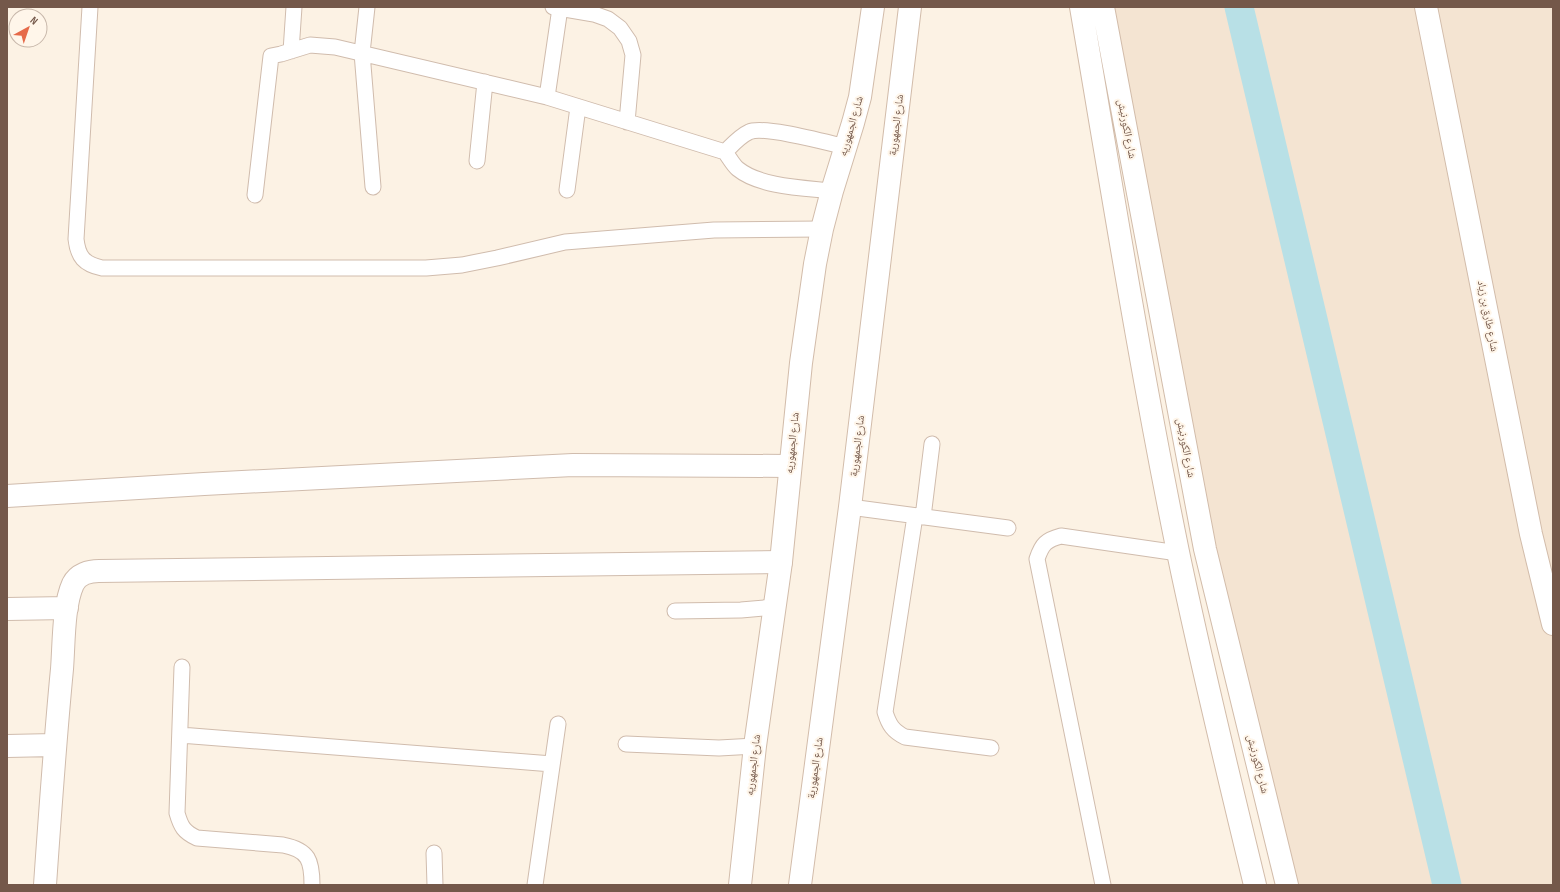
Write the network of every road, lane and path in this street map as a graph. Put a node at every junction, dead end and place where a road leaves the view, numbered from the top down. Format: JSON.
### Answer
{"nodes":[{"id":1,"x":90,"y":7,"type":"edge"},
{"id":2,"x":294,"y":7,"type":"edge"},
{"id":3,"x":367,"y":7,"type":"edge"},
{"id":4,"x":873,"y":7,"type":"edge"},
{"id":5,"x":910,"y":7,"type":"edge"},
{"id":6,"x":1081,"y":7,"type":"edge"},
{"id":7,"x":1104,"y":7,"type":"edge"},
{"id":8,"x":1426,"y":7,"type":"edge"},
{"id":9,"x":556,"y":8,"type":"edge"},
{"id":10,"x":291,"y":51,"type":"junction"},
{"id":11,"x":362,"y":53,"type":"junction"},
{"id":12,"x":485,"y":82,"type":"junction"},
{"id":13,"x":547,"y":97,"type":"junction"},
{"id":14,"x":578,"y":106,"type":"junction"},
{"id":15,"x":627,"y":122,"type":"junction"},
{"id":16,"x":846,"y":147,"type":"junction"},
{"id":17,"x":725,"y":152,"type":"junction"},
{"id":18,"x":477,"y":161,"type":"dead end"},
{"id":19,"x":373,"y":187,"type":"dead end"},
{"id":20,"x":568,"y":190,"type":"dead end"},
{"id":21,"x":832,"y":191,"type":"junction"},
{"id":22,"x":255,"y":195,"type":"dead end"},
{"id":23,"x":822,"y":229,"type":"junction"},
{"id":24,"x":932,"y":444,"type":"dead end"},
{"id":25,"x":790,"y":466,"type":"junction"},
{"id":26,"x":7,"y":496,"type":"edge"},
{"id":27,"x":850,"y":507,"type":"junction"},
{"id":28,"x":919,"y":516,"type":"junction"},
{"id":29,"x":1008,"y":528,"type":"dead end"},
{"id":30,"x":1178,"y":552,"type":"junction"},
{"id":31,"x":781,"y":562,"type":"junction"},
{"id":32,"x":775,"y":607,"type":"junction"},
{"id":33,"x":67,"y":608,"type":"junction"},
{"id":34,"x":7,"y":609,"type":"edge"},
{"id":35,"x":674,"y":611,"type":"dead end"},
{"id":36,"x":1553,"y":624,"type":"edge"},
{"id":37,"x":182,"y":667,"type":"dead end"},
{"id":38,"x":558,"y":724,"type":"dead end"},
{"id":39,"x":180,"y":735,"type":"junction"},
{"id":40,"x":626,"y":744,"type":"dead end"},
{"id":41,"x":54,"y":745,"type":"junction"},
{"id":42,"x":7,"y":746,"type":"edge"},
{"id":43,"x":755,"y":746,"type":"junction"},
{"id":44,"x":991,"y":748,"type":"dead end"},
{"id":45,"x":552,"y":764,"type":"junction"},
{"id":46,"x":434,"y":853,"type":"dead end"},
{"id":47,"x":45,"y":885,"type":"edge"},
{"id":48,"x":312,"y":885,"type":"edge"},
{"id":49,"x":435,"y":885,"type":"edge"},
{"id":50,"x":535,"y":885,"type":"edge"},
{"id":51,"x":740,"y":885,"type":"edge"},
{"id":52,"x":800,"y":885,"type":"edge"},
{"id":53,"x":1103,"y":885,"type":"edge"},
{"id":54,"x":1255,"y":885,"type":"edge"},
{"id":55,"x":1287,"y":885,"type":"edge"}],
"edges":[{"from":1,"to":23,"type":"lane"},
{"from":2,"to":10,"type":"lane"},
{"from":3,"to":11,"type":"lane"},
{"from":4,"to":16,"type":"main road","name":"شارع الجمهوريه"},
{"from":5,"to":27,"type":"main road","name":"شارع الجمهورية"},
{"from":6,"to":30,"type":"main road"},
{"from":7,"to":55,"type":"main road","name":"شارع الكورنيش"},
{"from":8,"to":36,"type":"main road","name":"شارع طارق بن زياد"},
{"from":9,"to":13,"type":"lane"},
{"from":9,"to":15,"type":"lane"},
{"from":10,"to":11,"type":"lane"},
{"from":10,"to":22,"type":"lane"},
{"from":11,"to":12,"type":"lane"},
{"from":11,"to":19,"type":"lane"},
{"from":12,"to":13,"type":"lane"},
{"from":12,"to":18,"type":"lane"},
{"from":13,"to":14,"type":"lane"},
{"from":14,"to":15,"type":"lane"},
{"from":14,"to":20,"type":"lane"},
{"from":15,"to":17,"type":"lane"},
{"from":16,"to":17,"type":"lane"},
{"from":16,"to":21,"type":"main road","name":"شارع الجمهوريه"},
{"from":17,"to":21,"type":"lane"},
{"from":21,"to":23,"type":"main road","name":"شارع الجمهوريه"},
{"from":23,"to":25,"type":"main road","name":"شارع الجمهوريه"},
{"from":24,"to":28,"type":"lane"},
{"from":25,"to":26,"type":"main road"},
{"from":25,"to":31,"type":"main road","name":"شارع الجمهوريه"},
{"from":27,"to":28,"type":"lane"},
{"from":27,"to":52,"type":"main road","name":"شارع الجمهورية"},
{"from":28,"to":29,"type":"lane"},
{"from":28,"to":44,"type":"lane"},
{"from":30,"to":53,"type":"lane"},
{"from":30,"to":54,"type":"main road"},
{"from":31,"to":32,"type":"main road","name":"شارع الجمهوريه"},
{"from":31,"to":33,"type":"main road"},
{"from":32,"to":35,"type":"lane"},
{"from":32,"to":43,"type":"main road","name":"شارع الجمهوريه"},
{"from":33,"to":34,"type":"main road"},
{"from":33,"to":41,"type":"main road"},
{"from":37,"to":39,"type":"lane"},
{"from":38,"to":45,"type":"lane"},
{"from":39,"to":45,"type":"lane"},
{"from":39,"to":48,"type":"lane"},
{"from":40,"to":43,"type":"lane"},
{"from":41,"to":42,"type":"main road"},
{"from":41,"to":47,"type":"main road"},
{"from":43,"to":51,"type":"main road","name":"شارع الجمهوريه"},
{"from":45,"to":50,"type":"lane"},
{"from":46,"to":49,"type":"lane"}]}
